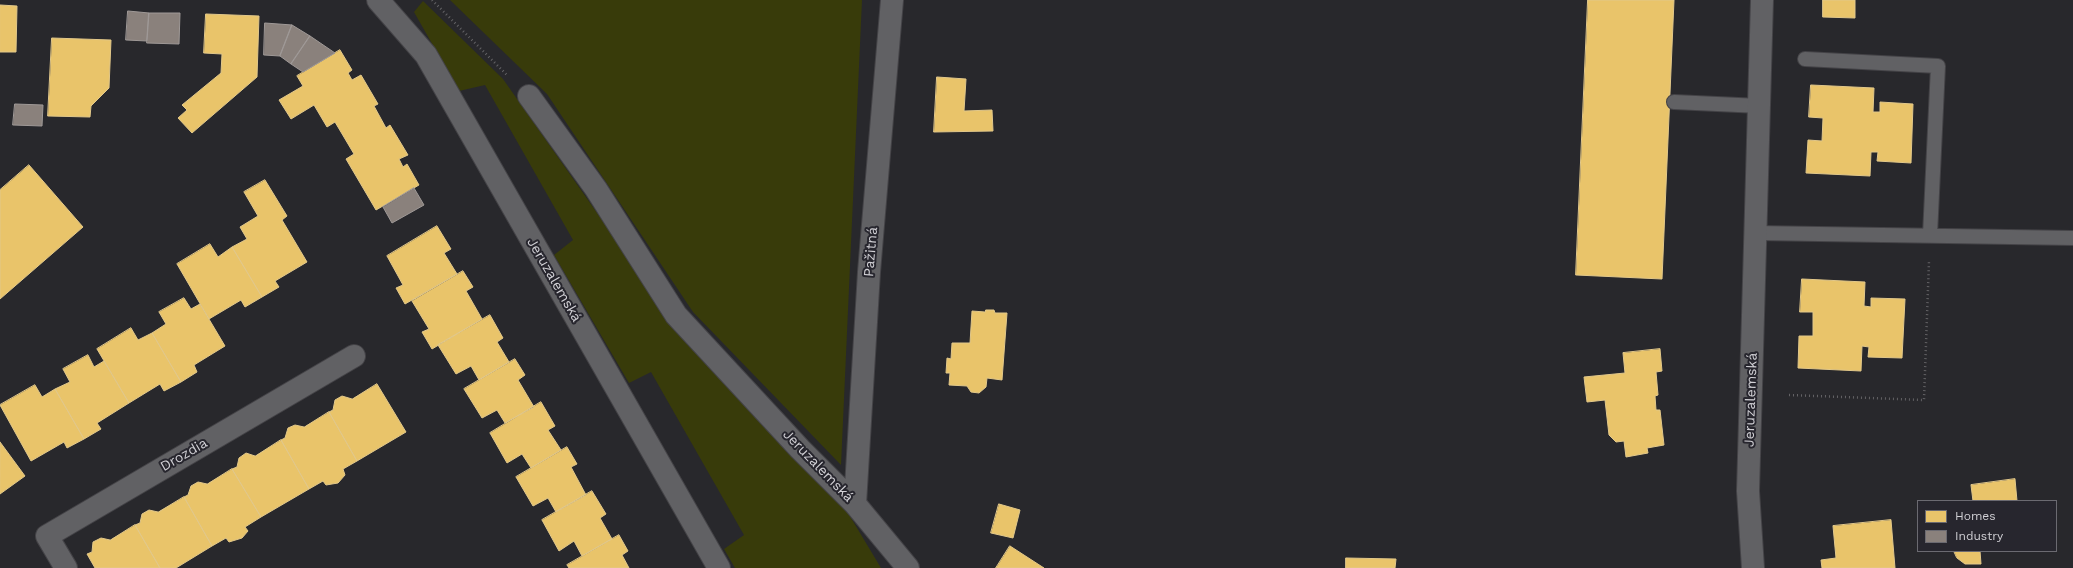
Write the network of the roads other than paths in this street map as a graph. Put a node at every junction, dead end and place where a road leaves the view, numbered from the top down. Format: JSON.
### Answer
{"nodes":[{"id":1,"x":378,"y":0,"type":"edge"},
{"id":2,"x":892,"y":0,"type":"edge"},
{"id":3,"x":1762,"y":0,"type":"edge"},
{"id":4,"x":1805,"y":59,"type":"dead end"},
{"id":5,"x":529,"y":96,"type":"road end"},
{"id":6,"x":1674,"y":102,"type":"dead end"},
{"id":7,"x":1760,"y":106,"type":"junction"},
{"id":8,"x":1756,"y":233,"type":"junction"},
{"id":9,"x":1930,"y":235,"type":"junction"},
{"id":10,"x":2073,"y":238,"type":"edge"},
{"id":11,"x":354,"y":356,"type":"dead end"},
{"id":12,"x":855,"y":504,"type":"junction"},
{"id":13,"x":66,"y":568,"type":"edge"},
{"id":14,"x":719,"y":568,"type":"edge"},
{"id":15,"x":908,"y":568,"type":"edge"},
{"id":16,"x":1753,"y":568,"type":"edge"}],
"edges":[{"from":1,"to":14,"type":"street","name":"Jeruzalemská"},
{"from":2,"to":12,"type":"street","name":"Pažitná"},
{"from":3,"to":7,"type":"street","name":"Jeruzalemská"},
{"from":4,"to":9,"type":"lane"},
{"from":5,"to":12,"type":"street","name":"Jeruzalemská"},
{"from":6,"to":7,"type":"lane"},
{"from":7,"to":8,"type":"street","name":"Jeruzalemská"},
{"from":8,"to":9,"type":"lane"},
{"from":8,"to":16,"type":"street","name":"Jeruzalemská"},
{"from":9,"to":10,"type":"lane"},
{"from":11,"to":13,"type":"street","name":"Drozdia"},
{"from":12,"to":15,"type":"street","name":"Jeruzalemská"}]}
